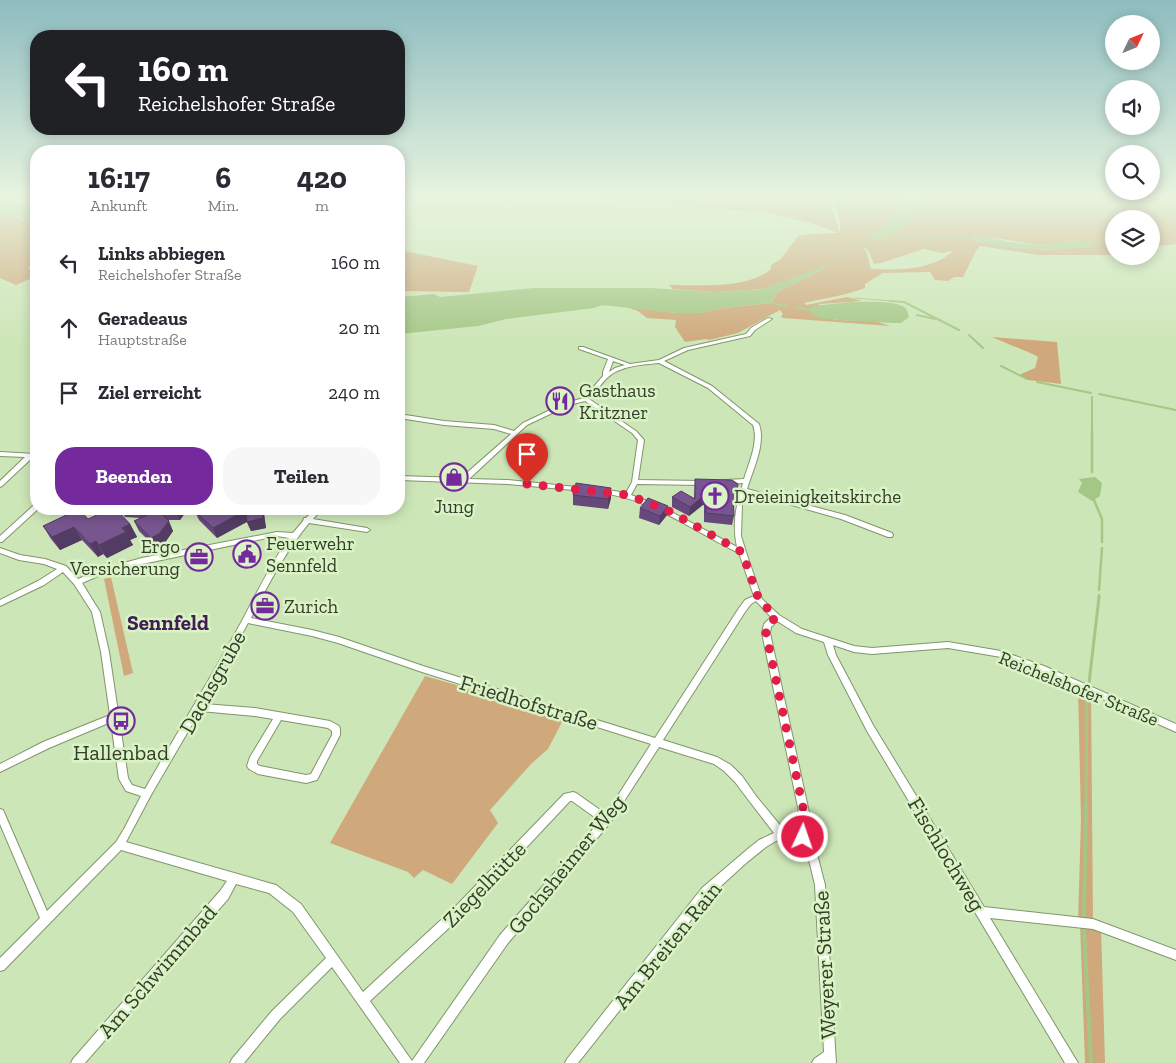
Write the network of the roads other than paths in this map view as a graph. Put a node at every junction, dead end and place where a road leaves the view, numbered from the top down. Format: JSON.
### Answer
{"nodes":[{"id":1,"x":770,"y":319,"type":"dead end"},
{"id":2,"x":581,"y":348,"type":"dead end"},
{"id":3,"x":611,"y":359,"type":"junction"},
{"id":4,"x":660,"y":361,"type":"junction"},
{"id":5,"x":631,"y":365,"type":"junction"},
{"id":6,"x":606,"y":376,"type":"junction"},
{"id":7,"x":586,"y":399,"type":"junction"},
{"id":8,"x":405,"y":417,"type":"edge"},
{"id":9,"x":514,"y":433,"type":"junction"},
{"id":10,"x":0,"y":454,"type":"edge"},
{"id":11,"x":30,"y":456,"type":"edge"},
{"id":12,"x":30,"y":459,"type":"edge"},
{"id":13,"x":405,"y":478,"type":"edge"},
{"id":14,"x":462,"y":481,"type":"junction"},
{"id":15,"x":747,"y":481,"type":"junction"},
{"id":16,"x":635,"y":482,"type":"junction"},
{"id":17,"x":0,"y":485,"type":"edge"},
{"id":18,"x":588,"y":489,"type":"edge"},
{"id":19,"x":598,"y":490,"type":"edge"},
{"id":20,"x":745,"y":490,"type":"junction"},
{"id":21,"x":628,"y":495,"type":"junction"},
{"id":22,"x":30,"y":512,"type":"edge"},
{"id":23,"x":312,"y":515,"type":"edge"},
{"id":24,"x":306,"y":520,"type":"junction"},
{"id":25,"x":367,"y":530,"type":"dead end"},
{"id":26,"x":890,"y":535,"type":"dead end"},
{"id":27,"x":294,"y":536,"type":"junction"},
{"id":28,"x":0,"y":540,"type":"edge"},
{"id":29,"x":0,"y":550,"type":"edge"},
{"id":30,"x":742,"y":552,"type":"junction"},
{"id":31,"x":63,"y":568,"type":"junction"},
{"id":32,"x":77,"y":582,"type":"junction"},
{"id":33,"x":758,"y":597,"type":"junction"},
{"id":34,"x":0,"y":602,"type":"edge"},
{"id":35,"x":776,"y":617,"type":"junction"},
{"id":36,"x":246,"y":620,"type":"junction"},
{"id":37,"x":828,"y":642,"type":"junction"},
{"id":38,"x":198,"y":707,"type":"junction"},
{"id":39,"x":279,"y":716,"type":"junction"},
{"id":40,"x":114,"y":717,"type":"junction"},
{"id":41,"x":1176,"y":728,"type":"edge"},
{"id":42,"x":658,"y":742,"type":"junction"},
{"id":43,"x":0,"y":768,"type":"edge"},
{"id":44,"x":147,"y":794,"type":"junction"},
{"id":45,"x":0,"y":813,"type":"edge"},
{"id":46,"x":607,"y":820,"type":"junction"},
{"id":47,"x":781,"y":834,"type":"junction"},
{"id":48,"x":802,"y":839,"type":"junction"},
{"id":49,"x":119,"y":845,"type":"junction"},
{"id":50,"x":234,"y":878,"type":"junction"},
{"id":51,"x":983,"y":912,"type":"junction"},
{"id":52,"x":46,"y":920,"type":"junction"},
{"id":53,"x":1176,"y":955,"type":"edge"},
{"id":54,"x":332,"y":959,"type":"junction"},
{"id":55,"x":0,"y":966,"type":"edge"},
{"id":56,"x":362,"y":1000,"type":"junction"},
{"id":57,"x":830,"y":1059,"type":"edge"},
{"id":58,"x":77,"y":1063,"type":"edge"},
{"id":59,"x":236,"y":1063,"type":"edge"},
{"id":60,"x":407,"y":1063,"type":"edge"},
{"id":61,"x":417,"y":1063,"type":"edge"},
{"id":62,"x":571,"y":1063,"type":"edge"},
{"id":63,"x":818,"y":1063,"type":"edge"},
{"id":64,"x":1072,"y":1063,"type":"edge"}],
"edges":[{"from":1,"to":4,"type":"street"},
{"from":2,"to":3,"type":"street"},
{"from":3,"to":5,"type":"street"},
{"from":3,"to":6,"type":"street"},
{"from":4,"to":5,"type":"street"},
{"from":4,"to":15,"type":"street"},
{"from":5,"to":6,"type":"street"},
{"from":6,"to":7,"type":"street"},
{"from":7,"to":9,"type":"street"},
{"from":7,"to":16,"type":"street"},
{"from":8,"to":9,"type":"street"},
{"from":9,"to":14,"type":"street"},
{"from":10,"to":11,"type":"street"},
{"from":12,"to":17,"type":"street"},
{"from":13,"to":14,"type":"street"},
{"from":14,"to":18,"type":"street"},
{"from":15,"to":16,"type":"street"},
{"from":15,"to":20,"type":"street"},
{"from":16,"to":21,"type":"street"},
{"from":19,"to":21,"type":"street"},
{"from":20,"to":26,"type":"street"},
{"from":20,"to":30,"type":"street"},
{"from":21,"to":30,"type":"street"},
{"from":22,"to":28,"type":"street"},
{"from":23,"to":24,"type":"street","name":"Dachsgrube"},
{"from":24,"to":25,"type":"street"},
{"from":24,"to":27,"type":"street","name":"Dachsgrube"},
{"from":27,"to":32,"type":"street"},
{"from":27,"to":36,"type":"street","name":"Dachsgrube"},
{"from":29,"to":31,"type":"street"},
{"from":30,"to":33,"type":"street"},
{"from":31,"to":32,"type":"street"},
{"from":31,"to":34,"type":"street"},
{"from":32,"to":40,"type":"street"},
{"from":33,"to":35,"type":"street","name":"Reichelshofer Straße"},
{"from":33,"to":42,"type":"street","name":"Gochsheimer Weg"},
{"from":35,"to":37,"type":"street","name":"Reichelshofer Straße"},
{"from":35,"to":48,"type":"street","name":"Weyerer Straße"},
{"from":36,"to":38,"type":"street","name":"Dachsgrube"},
{"from":36,"to":42,"type":"street","name":"Friedhofstraße"},
{"from":37,"to":41,"type":"street","name":"Reichelshofer Straße"},
{"from":37,"to":51,"type":"street","name":"Fischlochweg"},
{"from":38,"to":39,"type":"street"},
{"from":38,"to":44,"type":"street","name":"Dachsgrube"},
{"from":39,"to":39,"type":"street"},
{"from":40,"to":43,"type":"street"},
{"from":40,"to":44,"type":"street"},
{"from":42,"to":46,"type":"street","name":"Gochsheimer Weg"},
{"from":42,"to":47,"type":"street","name":"Friedhofstraße"},
{"from":44,"to":49,"type":"street","name":"Dachsgrube"},
{"from":45,"to":52,"type":"street"},
{"from":46,"to":56,"type":"street","name":"Ziegelhütte"},
{"from":46,"to":61,"type":"street","name":"Gochsheimer Weg"},
{"from":47,"to":48,"type":"street"},
{"from":47,"to":62,"type":"street","name":"Am Breiten Rain"},
{"from":48,"to":57,"type":"street","name":"Weyerer Straße"},
{"from":49,"to":50,"type":"street"},
{"from":49,"to":52,"type":"street","name":"Dachsgrube"},
{"from":50,"to":54,"type":"street"},
{"from":50,"to":58,"type":"street","name":"Am Schwimmbad"},
{"from":51,"to":53,"type":"street"},
{"from":51,"to":64,"type":"street","name":"Fischlochweg"},
{"from":52,"to":55,"type":"street","name":"Dachsgrube"},
{"from":54,"to":56,"type":"street"},
{"from":54,"to":59,"type":"street"},
{"from":56,"to":60,"type":"street"},
{"from":57,"to":63,"type":"street"}]}
